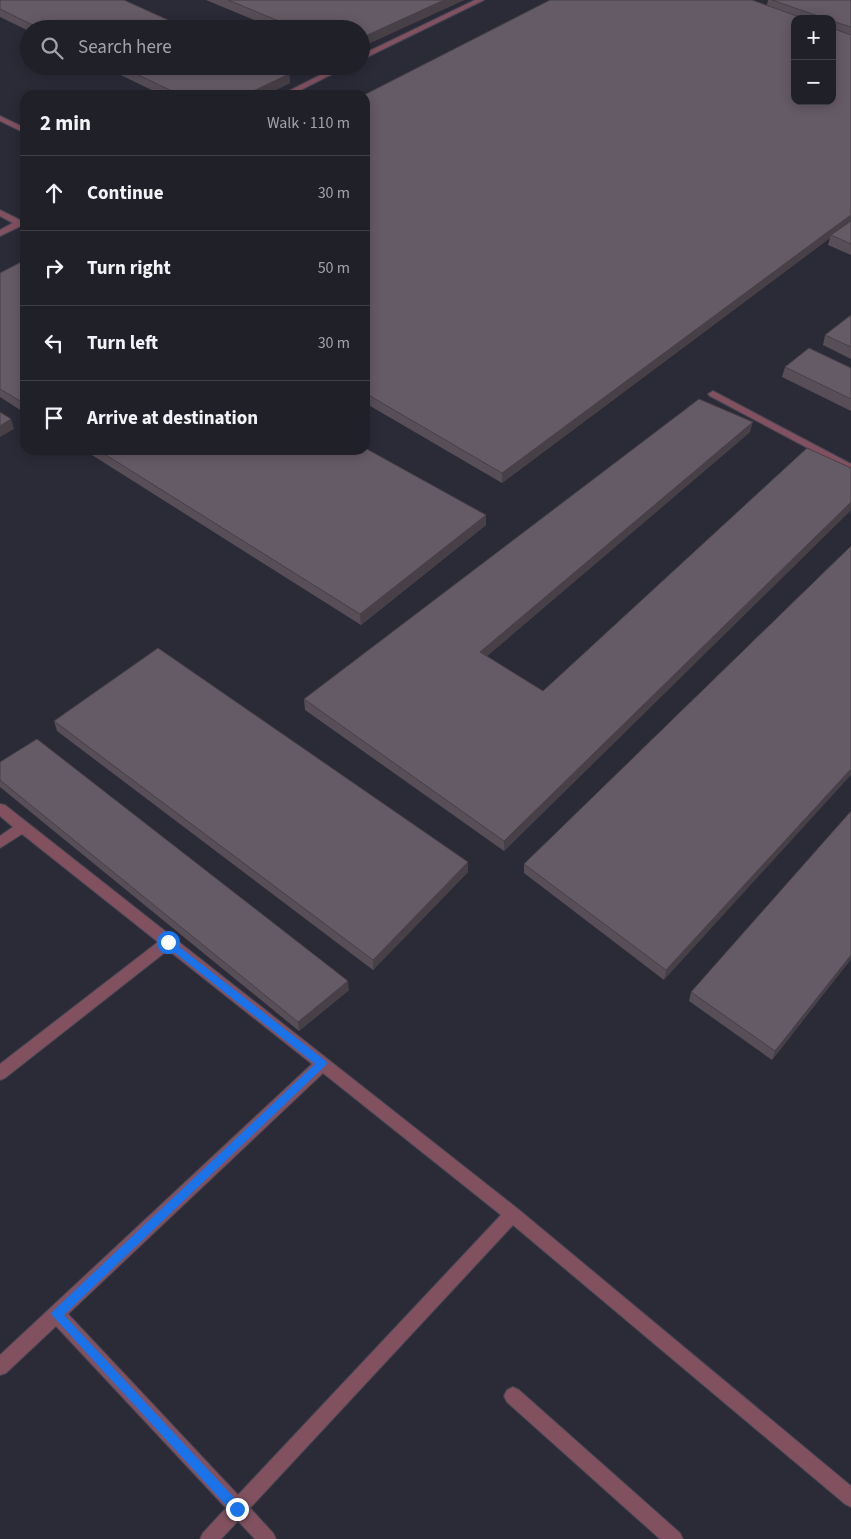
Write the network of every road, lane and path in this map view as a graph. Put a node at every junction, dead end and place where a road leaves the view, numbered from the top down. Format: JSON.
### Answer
{"nodes":[{"id":1,"x":481,"y":0,"type":"edge"},
{"id":2,"x":370,"y":54,"type":"edge"},
{"id":3,"x":326,"y":75,"type":"edge"},
{"id":4,"x":295,"y":90,"type":"edge"},
{"id":5,"x":0,"y":118,"type":"edge"},
{"id":6,"x":20,"y":128,"type":"edge"},
{"id":7,"x":0,"y":213,"type":"edge"},
{"id":8,"x":20,"y":221,"type":"edge"},
{"id":9,"x":20,"y":223,"type":"edge"},
{"id":10,"x":0,"y":233,"type":"edge"},
{"id":11,"x":713,"y":394,"type":"dead end"},
{"id":12,"x":851,"y":468,"type":"edge"},
{"id":13,"x":0,"y":809,"type":"edge"},
{"id":14,"x":22,"y":828,"type":"junction"},
{"id":15,"x":0,"y":843,"type":"edge"},
{"id":16,"x":168,"y":942,"type":"junction"},
{"id":17,"x":322,"y":1064,"type":"junction"},
{"id":18,"x":0,"y":1073,"type":"edge"},
{"id":19,"x":512,"y":1214,"type":"junction"},
{"id":20,"x":56,"y":1314,"type":"junction"},
{"id":21,"x":0,"y":1367,"type":"edge"},
{"id":22,"x":513,"y":1396,"type":"dead end"},
{"id":23,"x":851,"y":1498,"type":"edge"},
{"id":24,"x":237,"y":1509,"type":"junction"},
{"id":25,"x":209,"y":1539,"type":"edge"},
{"id":26,"x":267,"y":1539,"type":"edge"},
{"id":27,"x":674,"y":1539,"type":"edge"}],
"edges":[{"from":1,"to":2,"type":"street"},
{"from":3,"to":4,"type":"street"},
{"from":5,"to":6,"type":"street"},
{"from":7,"to":8,"type":"street"},
{"from":9,"to":10,"type":"street"},
{"from":11,"to":12,"type":"street"},
{"from":13,"to":14,"type":"street"},
{"from":14,"to":15,"type":"street"},
{"from":14,"to":16,"type":"street"},
{"from":16,"to":17,"type":"street"},
{"from":16,"to":18,"type":"street"},
{"from":17,"to":19,"type":"street"},
{"from":17,"to":20,"type":"street"},
{"from":19,"to":23,"type":"street"},
{"from":19,"to":24,"type":"street"},
{"from":20,"to":21,"type":"street"},
{"from":20,"to":24,"type":"street"},
{"from":22,"to":27,"type":"street"},
{"from":24,"to":25,"type":"street"},
{"from":24,"to":26,"type":"street"}]}
